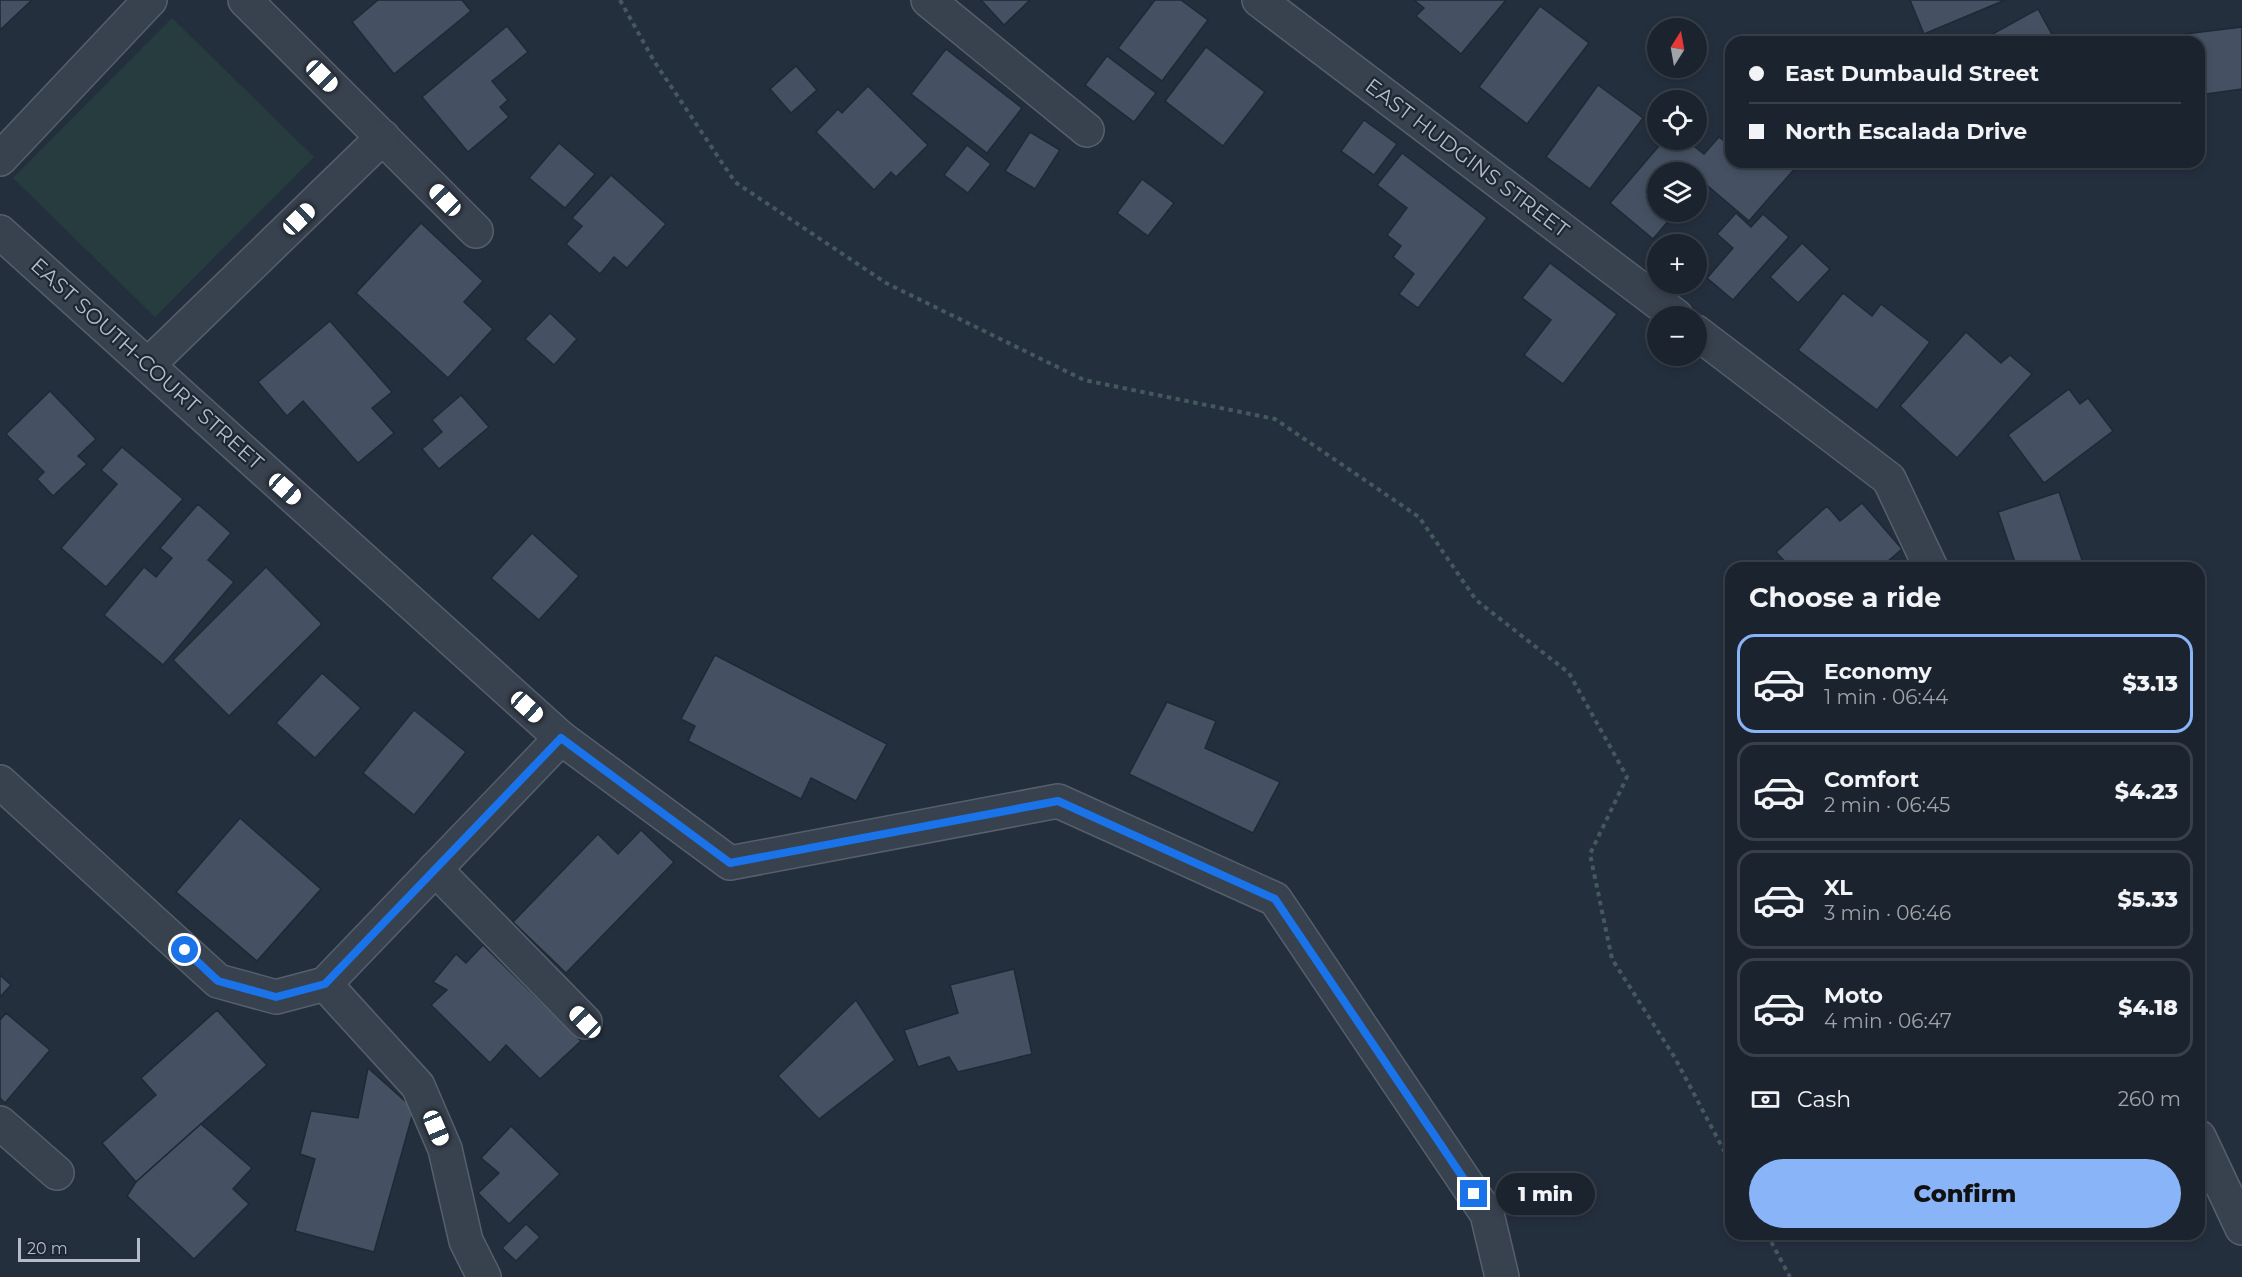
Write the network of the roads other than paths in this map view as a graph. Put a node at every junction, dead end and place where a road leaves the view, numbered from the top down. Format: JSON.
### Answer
{"nodes":[{"id":1,"x":150,"y":0,"type":"edge"},
{"id":2,"x":246,"y":0,"type":"edge"},
{"id":3,"x":928,"y":0,"type":"edge"},
{"id":4,"x":1259,"y":0,"type":"edge"},
{"id":5,"x":1087,"y":130,"type":"dead end"},
{"id":6,"x":383,"y":137,"type":"junction"},
{"id":7,"x":0,"y":159,"type":"edge"},
{"id":8,"x":476,"y":231,"type":"dead end"},
{"id":9,"x":0,"y":232,"type":"edge"},
{"id":10,"x":1663,"y":306,"type":"edge"},
{"id":11,"x":1707,"y":340,"type":"edge"},
{"id":12,"x":148,"y":365,"type":"junction"},
{"id":13,"x":1929,"y":562,"type":"edge"},
{"id":14,"x":561,"y":738,"type":"junction"},
{"id":15,"x":0,"y":782,"type":"edge"},
{"id":16,"x":435,"y":869,"type":"junction"},
{"id":17,"x":325,"y":984,"type":"junction"},
{"id":18,"x":585,"y":1022,"type":"dead end"},
{"id":19,"x":0,"y":1123,"type":"edge"},
{"id":20,"x":2205,"y":1150,"type":"edge"},
{"id":21,"x":57,"y":1173,"type":"dead end"},
{"id":22,"x":2242,"y":1228,"type":"edge"},
{"id":23,"x":484,"y":1277,"type":"edge"},
{"id":24,"x":1502,"y":1277,"type":"edge"}],
"edges":[{"from":1,"to":7,"type":"street"},
{"from":2,"to":6,"type":"street"},
{"from":3,"to":5,"type":"street"},
{"from":4,"to":10,"type":"street","name":"EAST HUDGINS STREET"},
{"from":6,"to":8,"type":"street"},
{"from":6,"to":12,"type":"street"},
{"from":9,"to":12,"type":"street","name":"EAST SOUTH-COURT STREET"},
{"from":11,"to":13,"type":"street"},
{"from":12,"to":14,"type":"street","name":"EAST SOUTH-COURT STREET"},
{"from":14,"to":16,"type":"street"},
{"from":14,"to":24,"type":"street","name":"EAST SOUTH-COURT STREET"},
{"from":15,"to":17,"type":"street"},
{"from":16,"to":17,"type":"street"},
{"from":16,"to":18,"type":"street"},
{"from":17,"to":23,"type":"street"},
{"from":19,"to":21,"type":"street"},
{"from":20,"to":22,"type":"street"}]}
